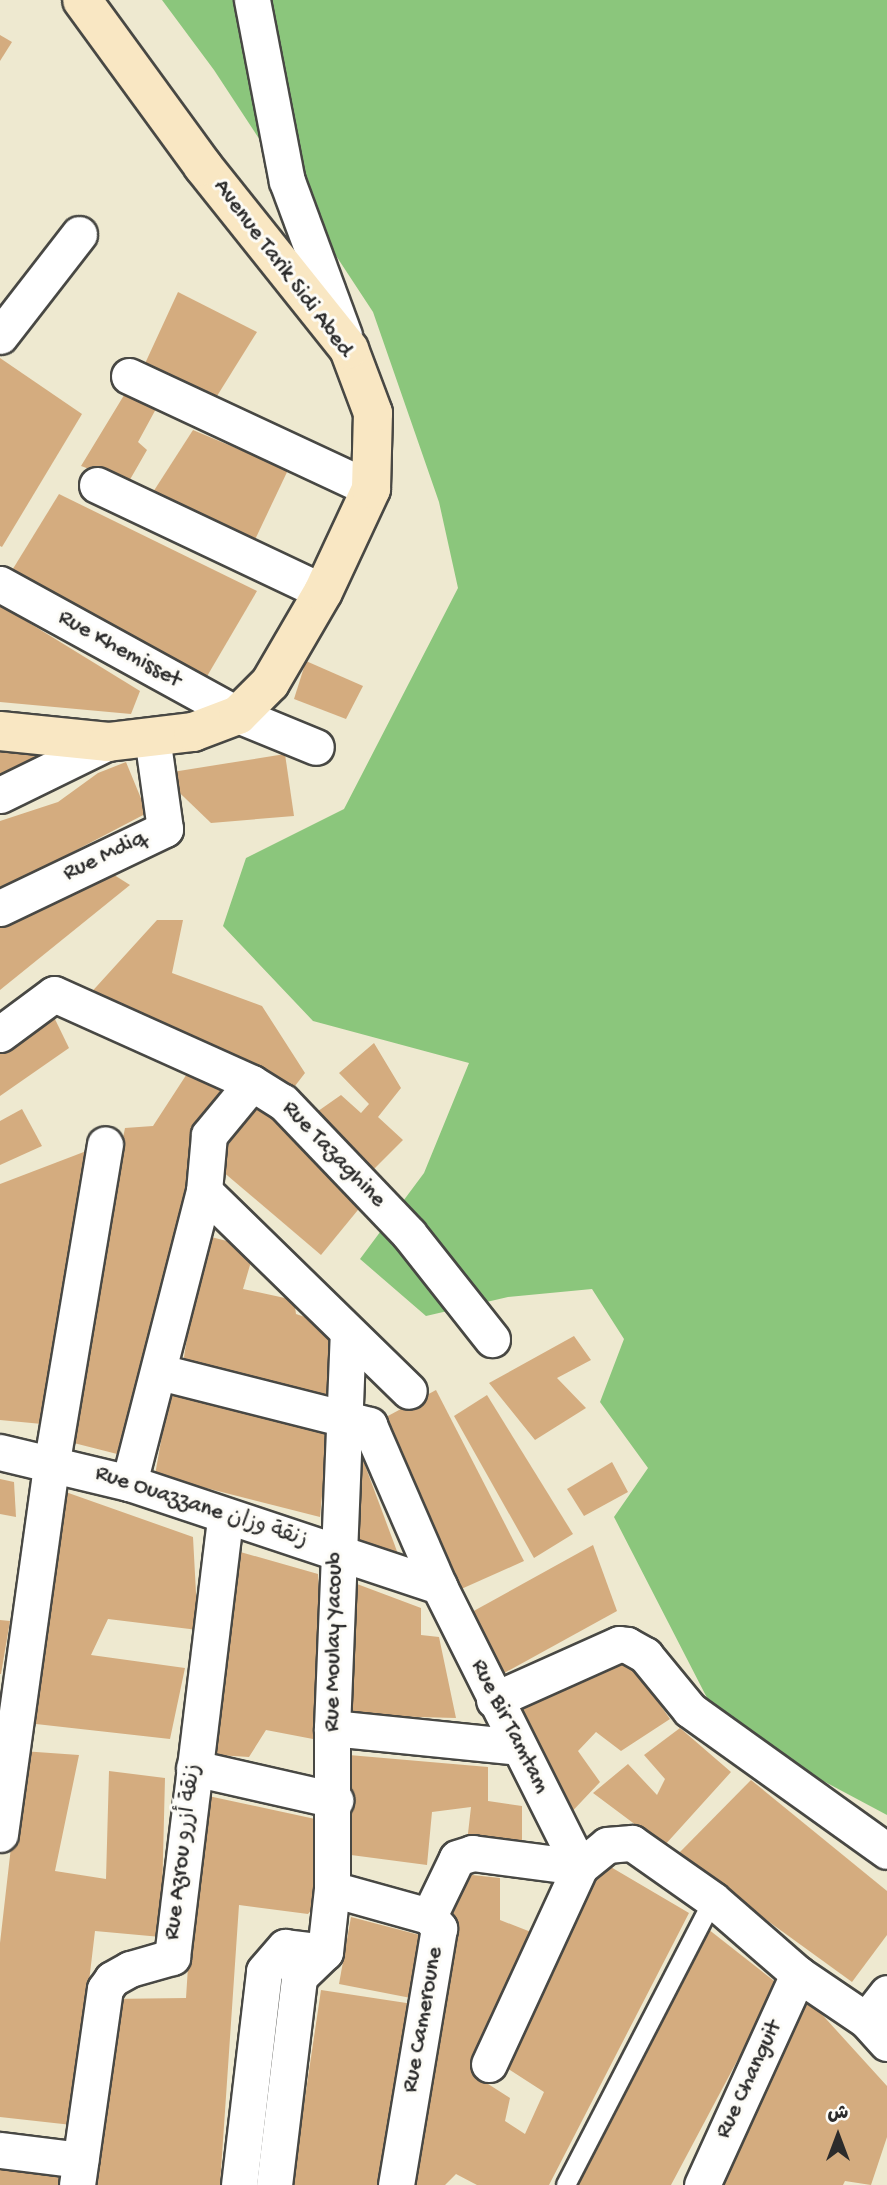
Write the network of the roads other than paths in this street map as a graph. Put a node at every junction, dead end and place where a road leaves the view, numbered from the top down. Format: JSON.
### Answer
{"nodes":[{"id":1,"x":82,"y":0,"type":"edge"},
{"id":2,"x":253,"y":0,"type":"edge"},
{"id":3,"x":79,"y":234,"type":"dead end"},
{"id":4,"x":0,"y":336,"type":"edge"},
{"id":5,"x":349,"y":349,"type":"junction"},
{"id":6,"x":129,"y":376,"type":"dead end"},
{"id":7,"x":97,"y":485,"type":"dead end"},
{"id":8,"x":371,"y":489,"type":"junction"},
{"id":9,"x":0,"y":584,"type":"edge"},
{"id":10,"x":323,"y":592,"type":"junction"},
{"id":11,"x":237,"y":715,"type":"junction"},
{"id":12,"x":0,"y":731,"type":"edge"},
{"id":13,"x":152,"y":737,"type":"junction"},
{"id":14,"x":108,"y":742,"type":"junction"},
{"id":15,"x":316,"y":747,"type":"dead end"},
{"id":16,"x":0,"y":795,"type":"edge"},
{"id":17,"x":0,"y":908,"type":"edge"},
{"id":18,"x":0,"y":1034,"type":"edge"},
{"id":19,"x":252,"y":1083,"type":"junction"},
{"id":20,"x":105,"y":1144,"type":"dead end"},
{"id":21,"x":204,"y":1191,"type":"junction"},
{"id":22,"x":348,"y":1332,"type":"junction"},
{"id":23,"x":492,"y":1339,"type":"dead end"},
{"id":24,"x":160,"y":1372,"type":"junction"},
{"id":25,"x":409,"y":1391,"type":"dead end"},
{"id":26,"x":341,"y":1418,"type":"junction"},
{"id":27,"x":0,"y":1452,"type":"edge"},
{"id":28,"x":51,"y":1461,"type":"junction"},
{"id":29,"x":129,"y":1483,"type":"junction"},
{"id":30,"x":225,"y":1516,"type":"junction"},
{"id":31,"x":337,"y":1553,"type":"junction"},
{"id":32,"x":439,"y":1586,"type":"junction"},
{"id":33,"x":494,"y":1700,"type":"junction"},
{"id":34,"x":332,"y":1728,"type":"junction"},
{"id":35,"x":518,"y":1747,"type":"junction"},
{"id":36,"x":194,"y":1768,"type":"junction"},
{"id":37,"x":335,"y":1800,"type":"junction"},
{"id":38,"x":0,"y":1834,"type":"edge"},
{"id":39,"x":887,"y":1851,"type":"edge"},
{"id":40,"x":580,"y":1867,"type":"junction"},
{"id":41,"x":331,"y":1889,"type":"junction"},
{"id":42,"x":713,"y":1900,"type":"junction"},
{"id":43,"x":429,"y":1916,"type":"junction"},
{"id":44,"x":325,"y":1952,"type":"junction"},
{"id":45,"x":798,"y":1974,"type":"junction"},
{"id":46,"x":880,"y":2018,"type":"edge"},
{"id":47,"x":489,"y":2064,"type":"dead end"},
{"id":48,"x":0,"y":2150,"type":"edge"},
{"id":49,"x":79,"y":2173,"type":"edge"},
{"id":50,"x":239,"y":2185,"type":"edge"},
{"id":51,"x":274,"y":2185,"type":"edge"},
{"id":52,"x":396,"y":2185,"type":"edge"},
{"id":53,"x":566,"y":2185,"type":"edge"},
{"id":54,"x":702,"y":2185,"type":"edge"}],
"edges":[{"from":1,"to":5,"type":"street","name":"Avenue Tarik Sidi Abed"},
{"from":2,"to":5,"type":"street"},
{"from":3,"to":4,"type":"street"},
{"from":5,"to":8,"type":"street","name":"Avenue Tarik Sidi Abed"},
{"from":6,"to":8,"type":"street"},
{"from":7,"to":10,"type":"street"},
{"from":8,"to":10,"type":"street","name":"Avenue Tarik Sidi Abed"},
{"from":9,"to":11,"type":"street","name":"Rue Khemisset"},
{"from":10,"to":11,"type":"street","name":"Avenue Tarik Sidi Abed"},
{"from":11,"to":13,"type":"street","name":"Avenue Tarik Sidi Abed"},
{"from":11,"to":15,"type":"street","name":"Rue Khemisset"},
{"from":12,"to":14,"type":"street","name":"Avenue Tarik Sidi Abed"},
{"from":13,"to":14,"type":"street","name":"Avenue Tarik Sidi Abed"},
{"from":13,"to":17,"type":"street","name":"Rue Mdiq"},
{"from":14,"to":16,"type":"street"},
{"from":18,"to":19,"type":"street","name":"Rue Tazaghine"},
{"from":19,"to":21,"type":"street"},
{"from":19,"to":23,"type":"street","name":"Rue Tazaghine"},
{"from":20,"to":28,"type":"street"},
{"from":21,"to":22,"type":"street"},
{"from":21,"to":24,"type":"street"},
{"from":22,"to":25,"type":"street"},
{"from":22,"to":26,"type":"street","name":"Rue Moulay Yacoub"},
{"from":24,"to":26,"type":"street"},
{"from":24,"to":29,"type":"street"},
{"from":26,"to":31,"type":"street","name":"Rue Moulay Yacoub"},
{"from":26,"to":32,"type":"street","name":"Rue Bir Tamtam"},
{"from":27,"to":28,"type":"street","name":"Rue Ouazzane زنقة وزان"},
{"from":28,"to":29,"type":"street","name":"Rue Ouazzane زنقة وزان"},
{"from":28,"to":38,"type":"street"},
{"from":29,"to":30,"type":"street","name":"Rue Ouazzane زنقة وزان"},
{"from":30,"to":31,"type":"street","name":"Rue Ouazzane زنقة وزان"},
{"from":30,"to":36,"type":"street","name":"Rue Azrou زنقة أزرو"},
{"from":31,"to":32,"type":"street","name":"Rue Ouazzane زنقة وزان"},
{"from":31,"to":34,"type":"street","name":"Rue Moulay Yacoub"},
{"from":32,"to":33,"type":"street","name":"Rue Bir Tamtam"},
{"from":33,"to":35,"type":"street","name":"Rue Bir Tamtam"},
{"from":33,"to":39,"type":"street"},
{"from":34,"to":35,"type":"street"},
{"from":34,"to":37,"type":"street","name":"Rue Moulay Yacoub"},
{"from":35,"to":40,"type":"street","name":"Rue Bir Tamtam"},
{"from":36,"to":37,"type":"street"},
{"from":36,"to":49,"type":"street","name":"Rue Azrou زنقة أزرو"},
{"from":37,"to":41,"type":"street","name":"Rue Moulay Yacoub"},
{"from":40,"to":42,"type":"street"},
{"from":40,"to":43,"type":"street"},
{"from":40,"to":47,"type":"street"},
{"from":41,"to":43,"type":"street","name":"Rue Cameroune"},
{"from":41,"to":44,"type":"street","name":"Rue Moulay Yacoub"},
{"from":42,"to":45,"type":"street"},
{"from":42,"to":53,"type":"lane"},
{"from":43,"to":52,"type":"street","name":"Rue Cameroune"},
{"from":44,"to":50,"type":"street"},
{"from":44,"to":51,"type":"street"},
{"from":45,"to":46,"type":"street"},
{"from":45,"to":54,"type":"street","name":"Rue Changuit"},
{"from":48,"to":49,"type":"street"}]}
